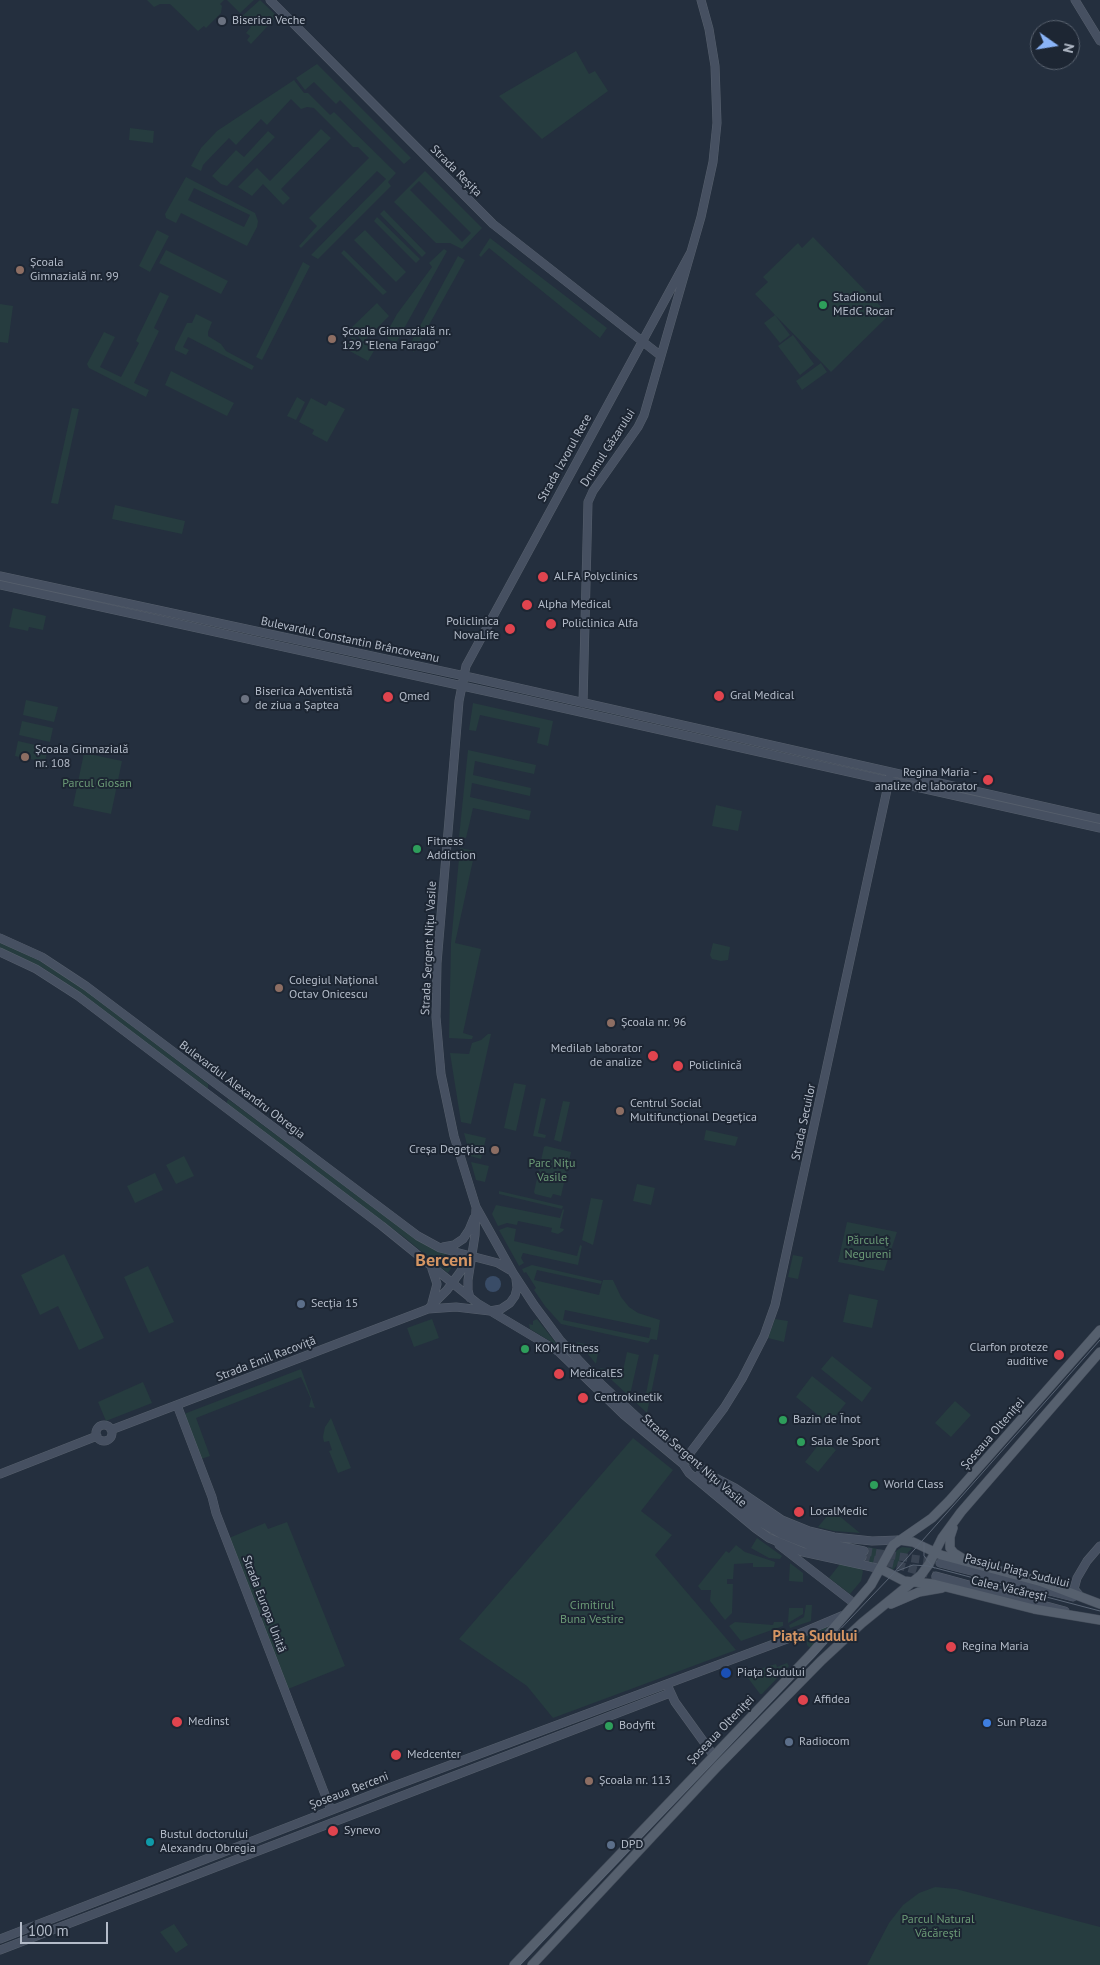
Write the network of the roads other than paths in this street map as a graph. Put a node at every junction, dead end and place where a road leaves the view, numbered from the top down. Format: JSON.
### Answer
{"nodes":[{"id":1,"x":270,"y":0,"type":"edge"},
{"id":2,"x":701,"y":0,"type":"edge"},
{"id":3,"x":1075,"y":0,"type":"edge"},
{"id":4,"x":1100,"y":41,"type":"edge"},
{"id":5,"x":691,"y":252,"type":"junction"},
{"id":6,"x":641,"y":341,"type":"junction"},
{"id":7,"x":661,"y":356,"type":"junction"},
{"id":8,"x":0,"y":576,"type":"edge"},
{"id":9,"x":0,"y":585,"type":"edge"},
{"id":10,"x":463,"y":676,"type":"junction"},
{"id":11,"x":461,"y":686,"type":"junction"},
{"id":12,"x":583,"y":703,"type":"junction"},
{"id":13,"x":695,"y":728,"type":"junction"},
{"id":14,"x":693,"y":737,"type":"junction"},
{"id":15,"x":891,"y":772,"type":"junction"},
{"id":16,"x":889,"y":781,"type":"junction"},
{"id":17,"x":1100,"y":819,"type":"edge"},
{"id":18,"x":1100,"y":828,"type":"edge"},
{"id":19,"x":0,"y":938,"type":"edge"},
{"id":20,"x":0,"y":952,"type":"edge"},
{"id":21,"x":223,"y":1090,"type":"junction"},
{"id":22,"x":215,"y":1100,"type":"junction"},
{"id":23,"x":476,"y":1207,"type":"junction"},
{"id":24,"x":440,"y":1248,"type":"junction"},
{"id":25,"x":472,"y":1256,"type":"junction"},
{"id":26,"x":489,"y":1260,"type":"junction"},
{"id":27,"x":432,"y":1267,"type":"junction"},
{"id":28,"x":469,"y":1271,"type":"junction"},
{"id":29,"x":514,"y":1275,"type":"junction"},
{"id":30,"x":454,"y":1281,"type":"junction"},
{"id":31,"x":470,"y":1298,"type":"junction"},
{"id":32,"x":428,"y":1309,"type":"junction"},
{"id":33,"x":490,"y":1311,"type":"junction"},
{"id":34,"x":1100,"y":1330,"type":"edge"},
{"id":35,"x":1100,"y":1352,"type":"edge"},
{"id":36,"x":178,"y":1405,"type":"junction"},
{"id":37,"x":685,"y":1460,"type":"junction"},
{"id":38,"x":0,"y":1474,"type":"edge"},
{"id":39,"x":710,"y":1475,"type":"junction"},
{"id":40,"x":961,"y":1512,"type":"junction"},
{"id":41,"x":769,"y":1538,"type":"junction"},
{"id":42,"x":899,"y":1540,"type":"junction"},
{"id":43,"x":1100,"y":1546,"type":"edge"},
{"id":44,"x":934,"y":1552,"type":"junction"},
{"id":45,"x":940,"y":1563,"type":"tunnel mouth"},
{"id":46,"x":989,"y":1568,"type":"junction"},
{"id":47,"x":881,"y":1570,"type":"junction"},
{"id":48,"x":936,"y":1576,"type":"tunnel mouth"},
{"id":49,"x":912,"y":1582,"type":"junction"},
{"id":50,"x":1075,"y":1583,"type":"junction"},
{"id":51,"x":950,"y":1588,"type":"junction"},
{"id":52,"x":1060,"y":1590,"type":"junction"},
{"id":53,"x":1090,"y":1602,"type":"junction"},
{"id":54,"x":855,"y":1604,"type":"junction"},
{"id":55,"x":1100,"y":1604,"type":"edge"},
{"id":56,"x":880,"y":1609,"type":"junction"},
{"id":57,"x":848,"y":1613,"type":"junction"},
{"id":58,"x":1087,"y":1617,"type":"junction"},
{"id":59,"x":1100,"y":1620,"type":"edge"},
{"id":60,"x":667,"y":1684,"type":"junction"},
{"id":61,"x":670,"y":1693,"type":"junction"},
{"id":62,"x":714,"y":1756,"type":"junction"},
{"id":63,"x":722,"y":1763,"type":"junction"},
{"id":64,"x":436,"y":1770,"type":"junction"},
{"id":65,"x":440,"y":1780,"type":"junction"},
{"id":66,"x":331,"y":1810,"type":"junction"},
{"id":67,"x":163,"y":1875,"type":"junction"},
{"id":68,"x":167,"y":1885,"type":"junction"},
{"id":69,"x":64,"y":1914,"type":"junction"},
{"id":70,"x":68,"y":1924,"type":"junction"},
{"id":71,"x":0,"y":1940,"type":"edge"},
{"id":72,"x":0,"y":1950,"type":"edge"},
{"id":73,"x":514,"y":1965,"type":"edge"},
{"id":74,"x":532,"y":1965,"type":"edge"}],
"edges":[{"from":1,"to":6,"type":"main road","name":"Strada Reșița"},
{"from":2,"to":5,"type":"main road","name":"Drumul Găzarului"},
{"from":3,"to":4,"type":"main road"},
{"from":5,"to":6,"type":"main road","name":"Strada Izvorul Rece"},
{"from":5,"to":7,"type":"main road","name":"Drumul Găzarului"},
{"from":6,"to":7,"type":"main road"},
{"from":6,"to":10,"type":"main road","name":"Strada Izvorul Rece"},
{"from":7,"to":12,"type":"main road","name":"Drumul Găzarului"},
{"from":8,"to":10,"type":"main road","name":"Bulevardul Constantin Brâncoveanu"},
{"from":9,"to":11,"type":"main road","name":"Bulevardul Constantin Brâncoveanu"},
{"from":10,"to":11,"type":"main road","name":"Strada Izvorul Rece"},
{"from":10,"to":12,"type":"main road","name":"Bulevardul Constantin Brâncoveanu"},
{"from":11,"to":14,"type":"main road","name":"Bulevardul Constantin Brâncoveanu"},
{"from":11,"to":23,"type":"main road","name":"Strada Sergent Nițu Vasile"},
{"from":12,"to":13,"type":"main road","name":"Bulevardul Constantin Brâncoveanu"},
{"from":13,"to":14,"type":"main road"},
{"from":13,"to":15,"type":"main road","name":"Bulevardul Constantin Brâncoveanu"},
{"from":14,"to":16,"type":"main road","name":"Bulevardul Constantin Brâncoveanu"},
{"from":15,"to":16,"type":"main road","name":"Strada Secuilor"},
{"from":15,"to":17,"type":"main road","name":"Bulevardul Constantin Brâncoveanu"},
{"from":16,"to":18,"type":"main road","name":"Bulevardul Constantin Brâncoveanu"},
{"from":16,"to":37,"type":"main road","name":"Strada Secuilor"},
{"from":19,"to":21,"type":"main road","name":"Bulevardul Alexandru Obregia"},
{"from":20,"to":22,"type":"main road","name":"Bulevardul Alexandru Obregia"},
{"from":21,"to":22,"type":"main road"},
{"from":21,"to":24,"type":"main road","name":"Bulevardul Alexandru Obregia"},
{"from":22,"to":27,"type":"main road","name":"Bulevardul Alexandru Obregia"},
{"from":23,"to":24,"type":"main road"},
{"from":23,"to":25,"type":"main road","name":"Strada Sergent Nițu Vasile"},
{"from":23,"to":29,"type":"main road","name":"Strada Sergent Nițu Vasile"},
{"from":24,"to":25,"type":"main road","name":"Bulevardul Alexandru Obregia"},
{"from":25,"to":26,"type":"main road","name":"Strada Sergent Nițu Vasile"},
{"from":25,"to":28,"type":"main road","name":"Strada Sergent Nițu Vasile"},
{"from":25,"to":30,"type":"main road","name":"Strada Sergent Nițu Vasile"},
{"from":26,"to":28,"type":"main road"},
{"from":26,"to":29,"type":"main road","name":"Strada Sergent Nițu Vasile"},
{"from":27,"to":30,"type":"main road","name":"Bulevardul Alexandru Obregia"},
{"from":27,"to":32,"type":"main road"},
{"from":28,"to":30,"type":"main road"},
{"from":28,"to":31,"type":"main road","name":"Strada Sergent Nițu Vasile"},
{"from":29,"to":33,"type":"main road"},
{"from":29,"to":37,"type":"main road","name":"Strada Sergent Nițu Vasile"},
{"from":30,"to":31,"type":"main road","name":"Strada Sergent Nițu Vasile"},
{"from":30,"to":32,"type":"main road","name":"Strada Emil Racoviță"},
{"from":31,"to":33,"type":"main road","name":"Strada Sergent Nițu Vasile"},
{"from":32,"to":33,"type":"main road","name":"Strada Emil Racoviță"},
{"from":32,"to":36,"type":"main road","name":"Strada Emil Racoviță"},
{"from":33,"to":37,"type":"main road","name":"Strada Sergent Nițu Vasile"},
{"from":34,"to":42,"type":"main road","name":"Șoseaua Olteniței"},
{"from":35,"to":40,"type":"main road","name":"Șoseaua Olteniței"},
{"from":36,"to":38,"type":"main road","name":"Strada Emil Racoviță"},
{"from":36,"to":66,"type":"main road","name":"Strada Europa Unită"},
{"from":37,"to":39,"type":"main road","name":"Strada Sergent Nițu Vasile"},
{"from":37,"to":39,"type":"main road"},
{"from":37,"to":41,"type":"main road","name":"Strada Sergent Nițu Vasile"},
{"from":39,"to":42,"type":"main road","name":"Strada Sergent Nițu Vasile"},
{"from":40,"to":44,"type":"main road","name":"Șoseaua Olteniței"},
{"from":40,"to":46,"type":"main road"},
{"from":41,"to":47,"type":"main road","name":"Strada Sergent Nițu Vasile"},
{"from":41,"to":54,"type":"main road"},
{"from":42,"to":44,"type":"main road"},
{"from":42,"to":47,"type":"main road","name":"Șoseaua Olteniței"},
{"from":43,"to":50,"type":"main road"},
{"from":44,"to":46,"type":"main road","name":"Calea Văcărești"},
{"from":44,"to":49,"type":"main road","name":"Șoseaua Olteniței"},
{"from":45,"to":53,"type":"main road","name":"Pasajul Piața Sudului"},
{"from":46,"to":52,"type":"main road","name":"Calea Văcărești"},
{"from":47,"to":49,"type":"main road"},
{"from":47,"to":54,"type":"main road","name":"Șoseaua Olteniței"},
{"from":48,"to":58,"type":"main road","name":"Pasajul Piața Sudului"},
{"from":49,"to":51,"type":"main road","name":"Calea Văcărești"},
{"from":49,"to":56,"type":"main road","name":"Șoseaua Olteniței"},
{"from":50,"to":52,"type":"main road"},
{"from":50,"to":53,"type":"main road"},
{"from":51,"to":56,"type":"main road"},
{"from":51,"to":58,"type":"main road","name":"Calea Văcărești"},
{"from":52,"to":53,"type":"main road","name":"Calea Văcărești"},
{"from":53,"to":55,"type":"main road","name":"Calea Văcărești"},
{"from":54,"to":57,"type":"main road","name":"Șoseaua Olteniței"},
{"from":56,"to":63,"type":"main road","name":"Șoseaua Olteniței"},
{"from":57,"to":60,"type":"main road","name":"Șoseaua Berceni"},
{"from":57,"to":62,"type":"main road","name":"Șoseaua Olteniței"},
{"from":58,"to":59,"type":"main road","name":"Calea Văcărești"},
{"from":60,"to":61,"type":"main road"},
{"from":60,"to":64,"type":"main road","name":"Șoseaua Berceni"},
{"from":61,"to":62,"type":"main road"},
{"from":61,"to":65,"type":"main road","name":"Șoseaua Berceni"},
{"from":62,"to":63,"type":"main road"},
{"from":62,"to":73,"type":"main road","name":"Șoseaua Olteniței"},
{"from":63,"to":74,"type":"main road","name":"Șoseaua Olteniței"},
{"from":64,"to":65,"type":"main road"},
{"from":64,"to":66,"type":"main road","name":"Șoseaua Berceni"},
{"from":65,"to":68,"type":"main road","name":"Șoseaua Berceni"},
{"from":66,"to":67,"type":"main road","name":"Șoseaua Berceni"},
{"from":67,"to":68,"type":"main road"},
{"from":67,"to":69,"type":"main road","name":"Șoseaua Berceni"},
{"from":68,"to":70,"type":"main road","name":"Șoseaua Berceni"},
{"from":69,"to":70,"type":"main road"},
{"from":69,"to":71,"type":"main road","name":"Șoseaua Berceni"},
{"from":70,"to":72,"type":"main road","name":"Șoseaua Berceni"}]}
